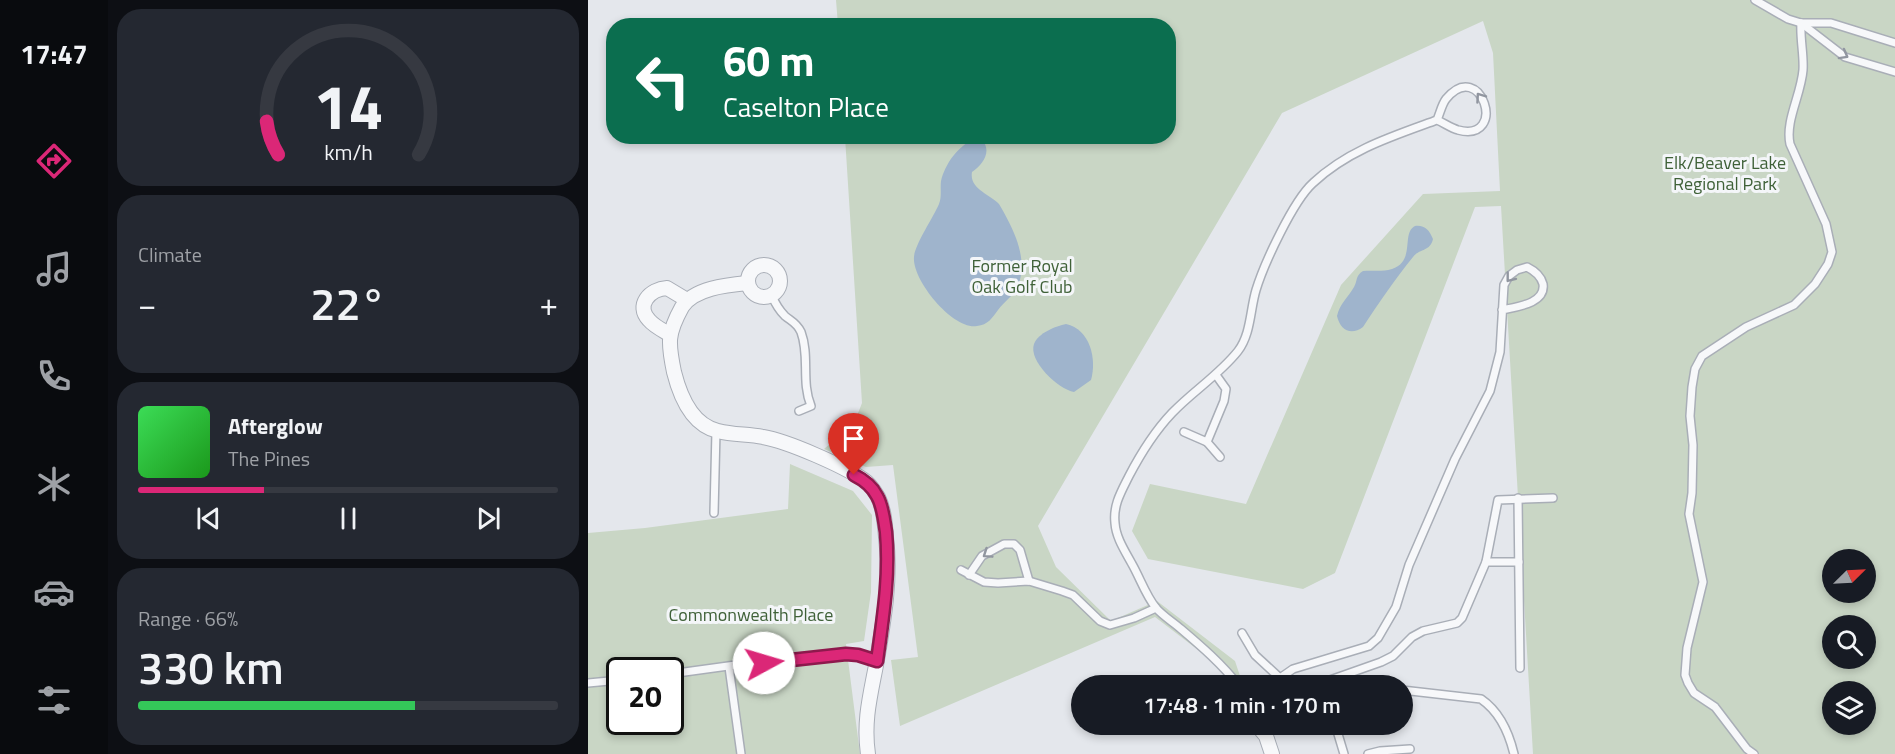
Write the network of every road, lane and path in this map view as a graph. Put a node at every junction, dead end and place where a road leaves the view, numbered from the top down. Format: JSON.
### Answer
{"nodes":[{"id":1,"x":1755,"y":0,"type":"edge"},
{"id":2,"x":1801,"y":23,"type":"junction"},
{"id":3,"x":1895,"y":43,"type":"edge"},
{"id":4,"x":1895,"y":72,"type":"edge"},
{"id":5,"x":1437,"y":120,"type":"junction"},
{"id":6,"x":748,"y":283,"type":"junction"},
{"id":7,"x":772,"y":296,"type":"junction"},
{"id":8,"x":687,"y":300,"type":"junction"},
{"id":9,"x":1502,"y":310,"type":"junction"},
{"id":10,"x":669,"y":334,"type":"junction"},
{"id":11,"x":1216,"y":375,"type":"junction"},
{"id":12,"x":799,"y":411,"type":"dead end"},
{"id":13,"x":716,"y":431,"type":"junction"},
{"id":14,"x":1184,"y":432,"type":"dead end"},
{"id":15,"x":1208,"y":442,"type":"junction"},
{"id":16,"x":1220,"y":457,"type":"dead end"},
{"id":17,"x":1518,"y":498,"type":"junction"},
{"id":18,"x":1553,"y":498,"type":"dead end"},
{"id":19,"x":714,"y":513,"type":"dead end"},
{"id":20,"x":1486,"y":562,"type":"junction"},
{"id":21,"x":1519,"y":562,"type":"junction"},
{"id":22,"x":961,"y":570,"type":"dead end"},
{"id":23,"x":969,"y":575,"type":"junction"},
{"id":24,"x":1029,"y":581,"type":"junction"},
{"id":25,"x":1156,"y":608,"type":"junction"},
{"id":26,"x":1242,"y":633,"type":"dead end"},
{"id":27,"x":877,"y":661,"type":"junction"},
{"id":28,"x":729,"y":667,"type":"junction"},
{"id":29,"x":1520,"y":668,"type":"dead end"},
{"id":30,"x":684,"y":672,"type":"edge"},
{"id":31,"x":1231,"y":675,"type":"edge"},
{"id":32,"x":1277,"y":675,"type":"edge"},
{"id":33,"x":1284,"y":675,"type":"edge"},
{"id":34,"x":1343,"y":675,"type":"edge"},
{"id":35,"x":606,"y":681,"type":"edge"},
{"id":36,"x":588,"y":683,"type":"edge"},
{"id":37,"x":1413,"y":691,"type":"edge"},
{"id":38,"x":1269,"y":735,"type":"edge"},
{"id":39,"x":1338,"y":735,"type":"edge"},
{"id":40,"x":1410,"y":749,"type":"dead end"},
{"id":41,"x":741,"y":754,"type":"edge"},
{"id":42,"x":868,"y":754,"type":"edge"},
{"id":43,"x":1272,"y":754,"type":"edge"},
{"id":44,"x":1344,"y":754,"type":"edge"},
{"id":45,"x":1368,"y":754,"type":"edge"},
{"id":46,"x":1514,"y":754,"type":"edge"},
{"id":47,"x":1754,"y":754,"type":"edge"}],
"edges":[{"from":1,"to":2,"type":"lane"},
{"from":2,"to":3,"type":"lane"},
{"from":2,"to":4,"type":"lane","one_way":true},
{"from":2,"to":47,"type":"lane"},
{"from":5,"to":5,"type":"lane","one_way":true},
{"from":5,"to":11,"type":"lane"},
{"from":6,"to":7,"type":"street"},
{"from":6,"to":7,"type":"street"},
{"from":6,"to":8,"type":"street"},
{"from":7,"to":12,"type":"lane"},
{"from":8,"to":10,"type":"street"},
{"from":8,"to":10,"type":"street"},
{"from":9,"to":9,"type":"lane","one_way":true},
{"from":9,"to":33,"type":"lane"},
{"from":10,"to":13,"type":"street"},
{"from":11,"to":15,"type":"lane"},
{"from":11,"to":25,"type":"lane"},
{"from":13,"to":19,"type":"lane"},
{"from":13,"to":27,"type":"street"},
{"from":14,"to":15,"type":"lane"},
{"from":15,"to":16,"type":"lane"},
{"from":17,"to":18,"type":"lane"},
{"from":17,"to":20,"type":"lane"},
{"from":17,"to":21,"type":"lane"},
{"from":20,"to":21,"type":"lane"},
{"from":20,"to":34,"type":"lane"},
{"from":21,"to":29,"type":"lane"},
{"from":22,"to":23,"type":"lane"},
{"from":23,"to":24,"type":"lane"},
{"from":24,"to":23,"type":"lane","one_way":true},
{"from":24,"to":25,"type":"lane"},
{"from":25,"to":31,"type":"lane"},
{"from":26,"to":32,"type":"lane"},
{"from":27,"to":28,"type":"lane"},
{"from":27,"to":42,"type":"street"},
{"from":28,"to":30,"type":"lane"},
{"from":28,"to":41,"type":"lane"},
{"from":35,"to":36,"type":"lane"},
{"from":37,"to":46,"type":"lane"},
{"from":38,"to":43,"type":"street"},
{"from":39,"to":44,"type":"lane"},
{"from":40,"to":45,"type":"lane"}]}
